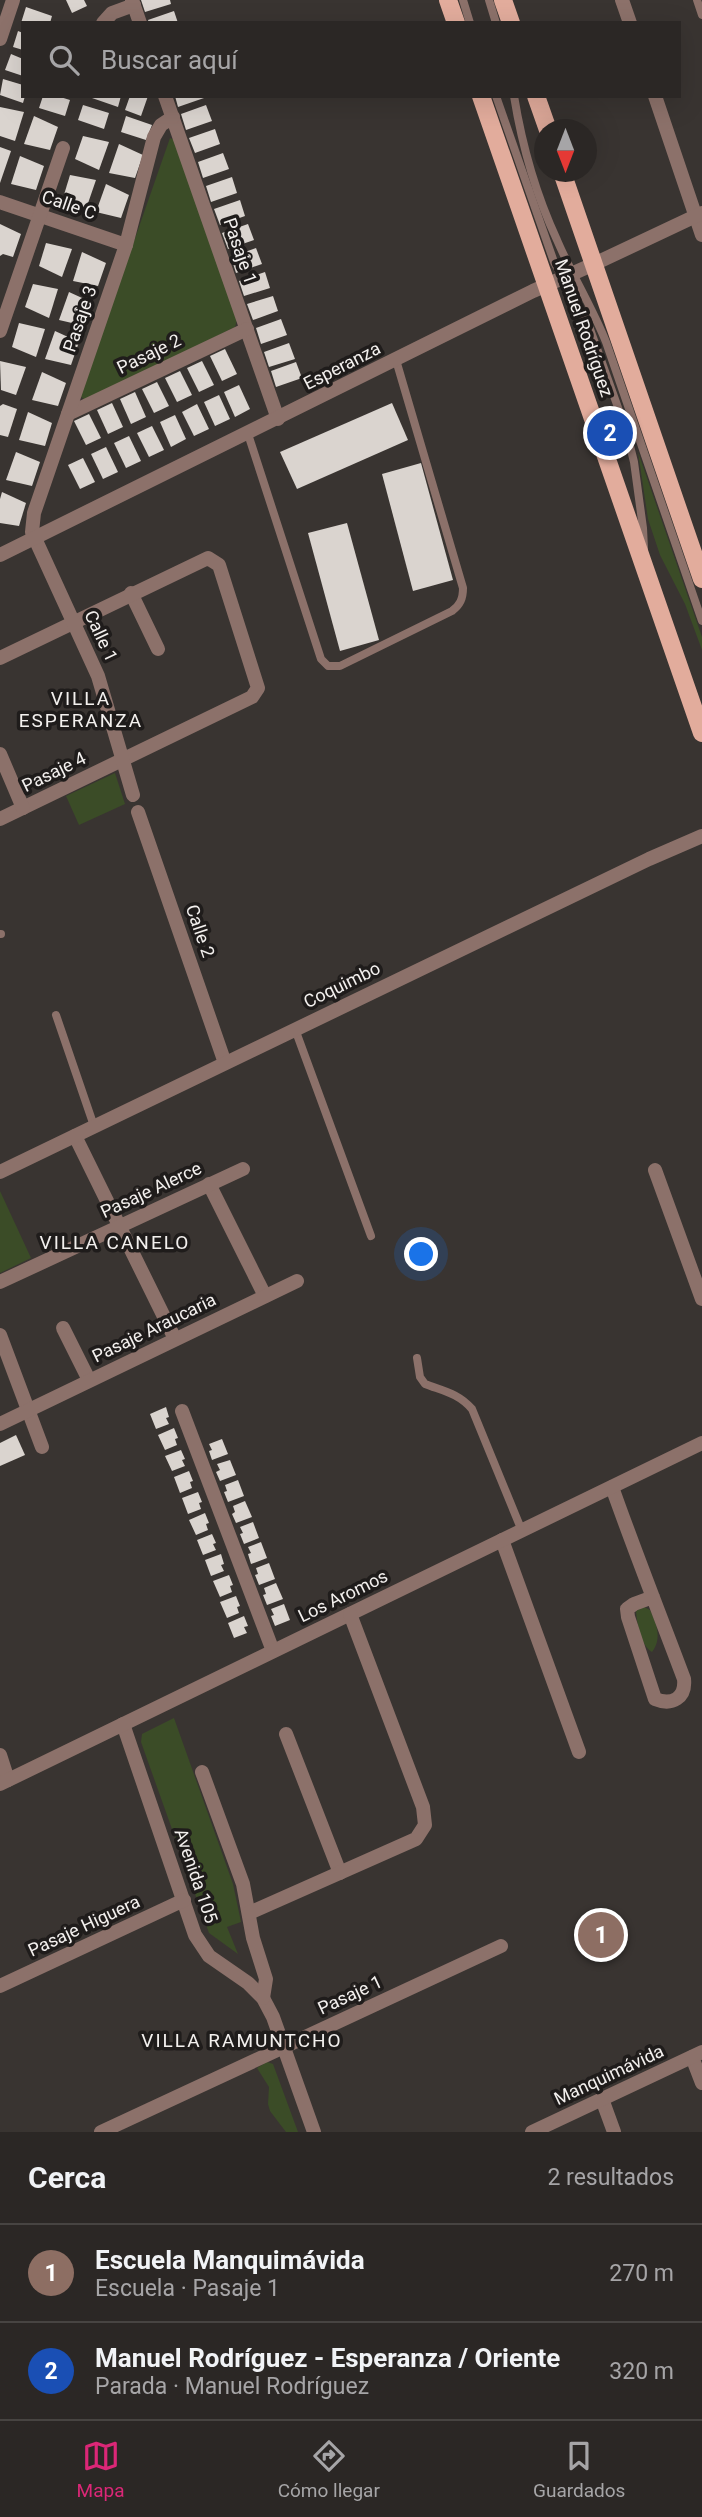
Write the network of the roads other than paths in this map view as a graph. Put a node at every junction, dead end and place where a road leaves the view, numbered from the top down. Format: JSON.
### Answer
{"nodes":[{"id":1,"x":13,"y":0,"type":"edge"},
{"id":2,"x":448,"y":0,"type":"edge"},
{"id":3,"x":463,"y":0,"type":"edge"},
{"id":4,"x":489,"y":0,"type":"edge"},
{"id":5,"x":503,"y":0,"type":"edge"},
{"id":6,"x":622,"y":0,"type":"edge"},
{"id":7,"x":697,"y":0,"type":"edge"},
{"id":8,"x":133,"y":3,"type":"edge"},
{"id":9,"x":702,"y":15,"type":"edge"},
{"id":10,"x":105,"y":21,"type":"edge"},
{"id":11,"x":139,"y":21,"type":"edge"},
{"id":12,"x":455,"y":21,"type":"edge"},
{"id":13,"x":469,"y":21,"type":"edge"},
{"id":14,"x":495,"y":21,"type":"edge"},
{"id":15,"x":510,"y":21,"type":"edge"},
{"id":16,"x":629,"y":21,"type":"edge"},
{"id":17,"x":0,"y":39,"type":"edge"},
{"id":18,"x":166,"y":98,"type":"edge"},
{"id":19,"x":482,"y":98,"type":"edge"},
{"id":20,"x":496,"y":98,"type":"edge"},
{"id":21,"x":514,"y":98,"type":"edge"},
{"id":22,"x":537,"y":98,"type":"edge"},
{"id":23,"x":656,"y":98,"type":"edge"},
{"id":24,"x":173,"y":117,"type":"junction"},
{"id":25,"x":544,"y":119,"type":"edge"},
{"id":26,"x":63,"y":148,"type":"dead end"},
{"id":27,"x":565,"y":182,"type":"edge"},
{"id":28,"x":0,"y":202,"type":"edge"},
{"id":29,"x":40,"y":215,"type":"junction"},
{"id":30,"x":699,"y":215,"type":"edge"},
{"id":31,"x":702,"y":235,"type":"edge"},
{"id":32,"x":126,"y":245,"type":"junction"},
{"id":33,"x":594,"y":264,"type":"junction"},
{"id":34,"x":561,"y":279,"type":"junction"},
{"id":35,"x":247,"y":329,"type":"junction"},
{"id":36,"x":0,"y":331,"type":"edge"},
{"id":37,"x":396,"y":360,"type":"junction"},
{"id":38,"x":68,"y":414,"type":"junction"},
{"id":39,"x":278,"y":419,"type":"junction"},
{"id":40,"x":248,"y":434,"type":"junction"},
{"id":41,"x":34,"y":538,"type":"junction"},
{"id":42,"x":0,"y":555,"type":"edge"},
{"id":43,"x":644,"y":563,"type":"junction"},
{"id":44,"x":702,"y":579,"type":"edge"},
{"id":45,"x":131,"y":593,"type":"junction"},
{"id":46,"x":702,"y":621,"type":"edge"},
{"id":47,"x":73,"y":622,"type":"junction"},
{"id":48,"x":158,"y":649,"type":"dead end"},
{"id":49,"x":0,"y":658,"type":"edge"},
{"id":50,"x":702,"y":733,"type":"edge"},
{"id":51,"x":0,"y":754,"type":"edge"},
{"id":52,"x":124,"y":759,"type":"junction"},
{"id":53,"x":133,"y":795,"type":"dead end"},
{"id":54,"x":23,"y":808,"type":"junction"},
{"id":55,"x":138,"y":812,"type":"dead end"},
{"id":56,"x":0,"y":819,"type":"edge"},
{"id":57,"x":702,"y":836,"type":"edge"},
{"id":58,"x":56,"y":1016,"type":"dead end"},
{"id":59,"x":295,"y":1029,"type":"junction"},
{"id":60,"x":225,"y":1063,"type":"junction"},
{"id":61,"x":94,"y":1126,"type":"junction"},
{"id":62,"x":75,"y":1136,"type":"junction"},
{"id":63,"x":243,"y":1169,"type":"dead end"},
{"id":64,"x":655,"y":1170,"type":"dead end"},
{"id":65,"x":0,"y":1172,"type":"edge"},
{"id":66,"x":209,"y":1184,"type":"junction"},
{"id":67,"x":119,"y":1226,"type":"junction"},
{"id":68,"x":371,"y":1236,"type":"dead end"},
{"id":69,"x":297,"y":1281,"type":"dead end"},
{"id":70,"x":0,"y":1282,"type":"edge"},
{"id":71,"x":265,"y":1296,"type":"junction"},
{"id":72,"x":702,"y":1299,"type":"edge"},
{"id":73,"x":63,"y":1328,"type":"dead end"},
{"id":74,"x":0,"y":1335,"type":"edge"},
{"id":75,"x":175,"y":1339,"type":"junction"},
{"id":76,"x":417,"y":1358,"type":"dead end"},
{"id":77,"x":89,"y":1380,"type":"junction"},
{"id":78,"x":28,"y":1410,"type":"junction"},
{"id":79,"x":182,"y":1411,"type":"dead end"},
{"id":80,"x":0,"y":1424,"type":"edge"},
{"id":81,"x":702,"y":1444,"type":"edge"},
{"id":82,"x":42,"y":1447,"type":"dead end"},
{"id":83,"x":612,"y":1487,"type":"junction"},
{"id":84,"x":522,"y":1531,"type":"junction"},
{"id":85,"x":502,"y":1540,"type":"junction"},
{"id":86,"x":653,"y":1597,"type":"junction"},
{"id":87,"x":350,"y":1614,"type":"junction"},
{"id":88,"x":273,"y":1651,"type":"junction"},
{"id":89,"x":123,"y":1724,"type":"junction"},
{"id":90,"x":286,"y":1734,"type":"dead end"},
{"id":91,"x":579,"y":1752,"type":"dead end"},
{"id":92,"x":0,"y":1755,"type":"edge"},
{"id":93,"x":202,"y":1772,"type":"dead end"},
{"id":94,"x":4,"y":1782,"type":"edge"},
{"id":95,"x":340,"y":1873,"type":"junction"},
{"id":96,"x":184,"y":1900,"type":"junction"},
{"id":97,"x":249,"y":1913,"type":"junction"},
{"id":98,"x":501,"y":1946,"type":"dead end"},
{"id":99,"x":0,"y":1986,"type":"edge"},
{"id":100,"x":263,"y":1998,"type":"junction"},
{"id":101,"x":284,"y":2047,"type":"junction"},
{"id":102,"x":697,"y":2054,"type":"edge"},
{"id":103,"x":702,"y":2083,"type":"edge"},
{"id":104,"x":602,"y":2099,"type":"junction"},
{"id":105,"x":101,"y":2132,"type":"edge"},
{"id":106,"x":314,"y":2132,"type":"edge"},
{"id":107,"x":532,"y":2132,"type":"edge"},
{"id":108,"x":614,"y":2132,"type":"edge"}],
"edges":[{"from":1,"to":17,"type":"street"},
{"from":2,"to":12,"type":"main road"},
{"from":3,"to":13,"type":"lane"},
{"from":4,"to":14,"type":"lane"},
{"from":5,"to":15,"type":"main road"},
{"from":6,"to":16,"type":"street"},
{"from":7,"to":9,"type":"lane"},
{"from":8,"to":10,"type":"street"},
{"from":8,"to":11,"type":"street"},
{"from":18,"to":24,"type":"street","name":"Pasaje 1"},
{"from":19,"to":34,"type":"main road","name":"Manuel Rodríguez"},
{"from":20,"to":34,"type":"lane"},
{"from":21,"to":34,"type":"lane"},
{"from":22,"to":25,"type":"main road"},
{"from":23,"to":30,"type":"street"},
{"from":24,"to":32,"type":"street","name":"Pasaje 3"},
{"from":24,"to":35,"type":"street","name":"Pasaje 1"},
{"from":26,"to":29,"type":"street"},
{"from":27,"to":33,"type":"main road","name":"Manuel Rodríguez"},
{"from":28,"to":29,"type":"street","name":"Calle C"},
{"from":29,"to":32,"type":"street","name":"Calle C"},
{"from":29,"to":36,"type":"street"},
{"from":30,"to":31,"type":"street"},
{"from":30,"to":33,"type":"street","name":"Esperanza"},
{"from":32,"to":38,"type":"street","name":"Pasaje 3"},
{"from":33,"to":34,"type":"street","name":"Esperanza"},
{"from":33,"to":44,"type":"main road","name":"Manuel Rodríguez"},
{"from":34,"to":37,"type":"street","name":"Esperanza"},
{"from":34,"to":43,"type":"main road","name":"Manuel Rodríguez"},
{"from":34,"to":43,"type":"lane"},
{"from":34,"to":46,"type":"lane"},
{"from":35,"to":38,"type":"street","name":"Pasaje 2"},
{"from":35,"to":39,"type":"street","name":"Pasaje 1"},
{"from":37,"to":39,"type":"street","name":"Esperanza"},
{"from":37,"to":40,"type":"lane"},
{"from":38,"to":41,"type":"street","name":"Pasaje 3"},
{"from":39,"to":40,"type":"street","name":"Esperanza"},
{"from":40,"to":41,"type":"street","name":"Esperanza"},
{"from":41,"to":42,"type":"street","name":"Esperanza"},
{"from":41,"to":47,"type":"street","name":"Calle 1"},
{"from":43,"to":50,"type":"main road","name":"Manuel Rodríguez"},
{"from":45,"to":47,"type":"street"},
{"from":45,"to":48,"type":"street"},
{"from":45,"to":52,"type":"street"},
{"from":47,"to":49,"type":"street"},
{"from":47,"to":52,"type":"street","name":"Calle 1"},
{"from":51,"to":54,"type":"street"},
{"from":52,"to":53,"type":"street","name":"Calle 1"},
{"from":52,"to":54,"type":"street","name":"Pasaje 4"},
{"from":54,"to":56,"type":"street","name":"Pasaje 4"},
{"from":55,"to":60,"type":"street","name":"Calle 2"},
{"from":57,"to":59,"type":"street","name":"Coquimbo"},
{"from":58,"to":61,"type":"lane"},
{"from":59,"to":60,"type":"street","name":"Coquimbo"},
{"from":59,"to":68,"type":"lane"},
{"from":60,"to":61,"type":"street","name":"Coquimbo"},
{"from":61,"to":62,"type":"street","name":"Coquimbo"},
{"from":62,"to":65,"type":"street","name":"Coquimbo"},
{"from":62,"to":67,"type":"street"},
{"from":63,"to":66,"type":"street","name":"Pasaje Alerce"},
{"from":64,"to":72,"type":"street"},
{"from":66,"to":67,"type":"street","name":"Pasaje Alerce"},
{"from":66,"to":71,"type":"street"},
{"from":67,"to":70,"type":"street","name":"Pasaje Alerce"},
{"from":67,"to":75,"type":"street"},
{"from":69,"to":71,"type":"street","name":"Pasaje Araucaria"},
{"from":71,"to":75,"type":"street","name":"Pasaje Araucaria"},
{"from":73,"to":77,"type":"street"},
{"from":74,"to":78,"type":"street"},
{"from":75,"to":77,"type":"street","name":"Pasaje Araucaria"},
{"from":76,"to":84,"type":"lane"},
{"from":77,"to":78,"type":"street","name":"Pasaje Araucaria"},
{"from":78,"to":80,"type":"street","name":"Pasaje Araucaria"},
{"from":78,"to":82,"type":"street"},
{"from":79,"to":88,"type":"street"},
{"from":81,"to":83,"type":"street","name":"Los Aromos"},
{"from":83,"to":84,"type":"street","name":"Los Aromos"},
{"from":83,"to":86,"type":"street"},
{"from":84,"to":85,"type":"street","name":"Los Aromos"},
{"from":85,"to":87,"type":"street","name":"Los Aromos"},
{"from":85,"to":91,"type":"street"},
{"from":86,"to":86,"type":"street"},
{"from":87,"to":88,"type":"street","name":"Los Aromos"},
{"from":87,"to":95,"type":"street"},
{"from":88,"to":89,"type":"street","name":"Los Aromos"},
{"from":89,"to":94,"type":"street","name":"Los Aromos"},
{"from":89,"to":96,"type":"street","name":"Avenida 105"},
{"from":90,"to":95,"type":"street"},
{"from":92,"to":94,"type":"street"},
{"from":93,"to":97,"type":"street"},
{"from":95,"to":97,"type":"street"},
{"from":96,"to":99,"type":"street","name":"Pasaje Higuera"},
{"from":96,"to":100,"type":"street","name":"Avenida 105"},
{"from":97,"to":100,"type":"street"},
{"from":98,"to":101,"type":"street","name":"Pasaje 1"},
{"from":100,"to":101,"type":"street","name":"Avenida 105"},
{"from":101,"to":105,"type":"street","name":"Pasaje 1"},
{"from":101,"to":106,"type":"street","name":"Avenida 105"},
{"from":102,"to":103,"type":"street"},
{"from":102,"to":104,"type":"street","name":"Manquimávida"},
{"from":104,"to":107,"type":"street","name":"Manquimávida"},
{"from":104,"to":108,"type":"street"}]}
